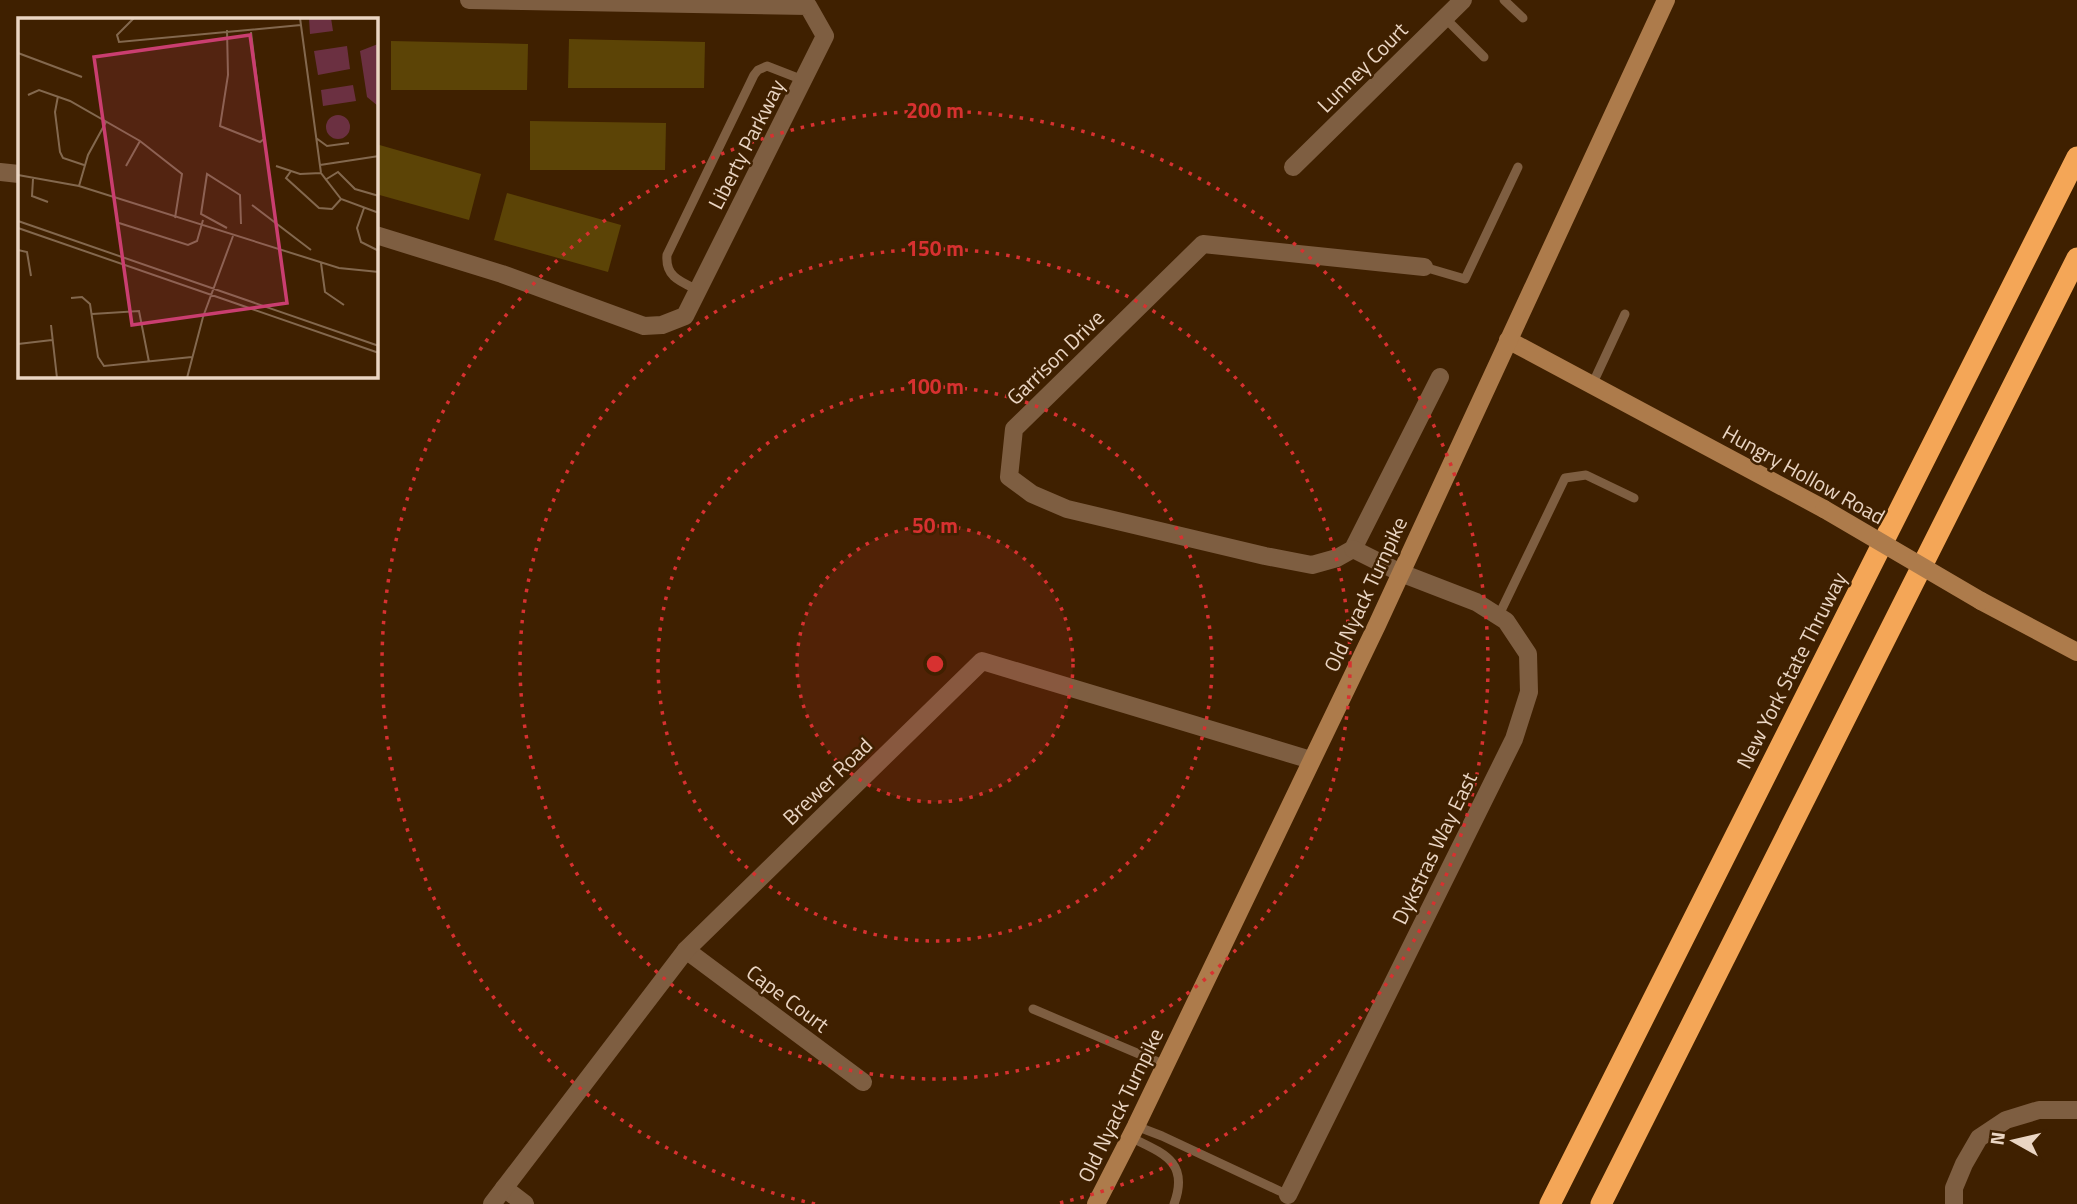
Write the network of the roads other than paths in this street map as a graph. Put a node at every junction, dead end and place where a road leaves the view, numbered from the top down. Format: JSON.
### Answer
{"nodes":[{"id":1,"x":469,"y":0,"type":"edge"},
{"id":2,"x":1463,"y":0,"type":"edge"},
{"id":3,"x":1504,"y":0,"type":"edge"},
{"id":4,"x":1666,"y":0,"type":"edge"},
{"id":5,"x":1444,"y":18,"type":"junction"},
{"id":6,"x":1523,"y":18,"type":"dead end"},
{"id":7,"x":1484,"y":57,"type":"dead end"},
{"id":8,"x":803,"y":80,"type":"junction"},
{"id":9,"x":2077,"y":157,"type":"edge"},
{"id":10,"x":1293,"y":167,"type":"dead end"},
{"id":11,"x":1518,"y":167,"type":"dead end"},
{"id":12,"x":0,"y":172,"type":"edge"},
{"id":13,"x":18,"y":174,"type":"edge"},
{"id":14,"x":378,"y":236,"type":"edge"},
{"id":15,"x":2077,"y":258,"type":"edge"},
{"id":16,"x":1424,"y":267,"type":"joint"},
{"id":17,"x":698,"y":290,"type":"junction"},
{"id":18,"x":1625,"y":314,"type":"dead end"},
{"id":19,"x":1508,"y":340,"type":"junction"},
{"id":20,"x":1440,"y":377,"type":"dead end"},
{"id":21,"x":1592,"y":385,"type":"junction"},
{"id":22,"x":1634,"y":498,"type":"dead end"},
{"id":23,"x":1353,"y":549,"type":"junction"},
{"id":24,"x":1401,"y":573,"type":"junction"},
{"id":25,"x":1498,"y":617,"type":"junction"},
{"id":26,"x":2077,"y":652,"type":"edge"},
{"id":27,"x":1311,"y":760,"type":"junction"},
{"id":28,"x":686,"y":950,"type":"junction"},
{"id":29,"x":1033,"y":1009,"type":"dead end"},
{"id":30,"x":1165,"y":1065,"type":"junction"},
{"id":31,"x":863,"y":1082,"type":"dead end"},
{"id":32,"x":2077,"y":1110,"type":"edge"},
{"id":33,"x":1133,"y":1132,"type":"junction"},
{"id":34,"x":504,"y":1188,"type":"junction"},
{"id":35,"x":1288,"y":1195,"type":"joint"},
{"id":36,"x":492,"y":1204,"type":"edge"},
{"id":37,"x":524,"y":1204,"type":"edge"},
{"id":38,"x":1096,"y":1204,"type":"edge"},
{"id":39,"x":1174,"y":1204,"type":"edge"},
{"id":40,"x":1550,"y":1204,"type":"edge"},
{"id":41,"x":1601,"y":1204,"type":"edge"},
{"id":42,"x":1954,"y":1204,"type":"edge"}],
"edges":[{"from":1,"to":8,"type":"street","name":"Liberty Parkway"},
{"from":2,"to":5,"type":"street","name":"Lunney Court"},
{"from":3,"to":6,"type":"lane"},
{"from":4,"to":19,"type":"street","name":"Old Nyack Turnpike"},
{"from":5,"to":7,"type":"lane"},
{"from":5,"to":10,"type":"street","name":"Lunney Court"},
{"from":8,"to":17,"type":"street","name":"Liberty Parkway"},
{"from":8,"to":17,"type":"lane"},
{"from":9,"to":40,"type":"highway","name":"New York State Thruway"},
{"from":11,"to":16,"type":"lane"},
{"from":12,"to":13,"type":"street"},
{"from":14,"to":17,"type":"street","name":"Liberty Parkway"},
{"from":15,"to":41,"type":"highway"},
{"from":16,"to":23,"type":"street","name":"Garrison Drive"},
{"from":18,"to":21,"type":"lane"},
{"from":19,"to":21,"type":"street","name":"Hungry Hollow Road"},
{"from":19,"to":24,"type":"street","name":"Old Nyack Turnpike"},
{"from":20,"to":23,"type":"street"},
{"from":21,"to":26,"type":"street","name":"Hungry Hollow Road","bridge":true},
{"from":22,"to":25,"type":"lane"},
{"from":23,"to":24,"type":"street"},
{"from":24,"to":25,"type":"street","name":"Dykstras Way East"},
{"from":24,"to":27,"type":"street","name":"Old Nyack Turnpike"},
{"from":25,"to":35,"type":"street","name":"Dykstras Way East"},
{"from":27,"to":28,"type":"street","name":"Brewer Road"},
{"from":27,"to":30,"type":"street","name":"Old Nyack Turnpike"},
{"from":28,"to":31,"type":"street","name":"Cape Court"},
{"from":28,"to":34,"type":"street","name":"Brewer Road"},
{"from":29,"to":30,"type":"lane"},
{"from":30,"to":33,"type":"street","name":"Old Nyack Turnpike"},
{"from":32,"to":42,"type":"street"},
{"from":33,"to":35,"type":"lane"},
{"from":33,"to":38,"type":"street","name":"Old Nyack Turnpike"},
{"from":33,"to":39,"type":"lane"},
{"from":34,"to":36,"type":"street","name":"Brewer Road"},
{"from":34,"to":37,"type":"street"}]}
